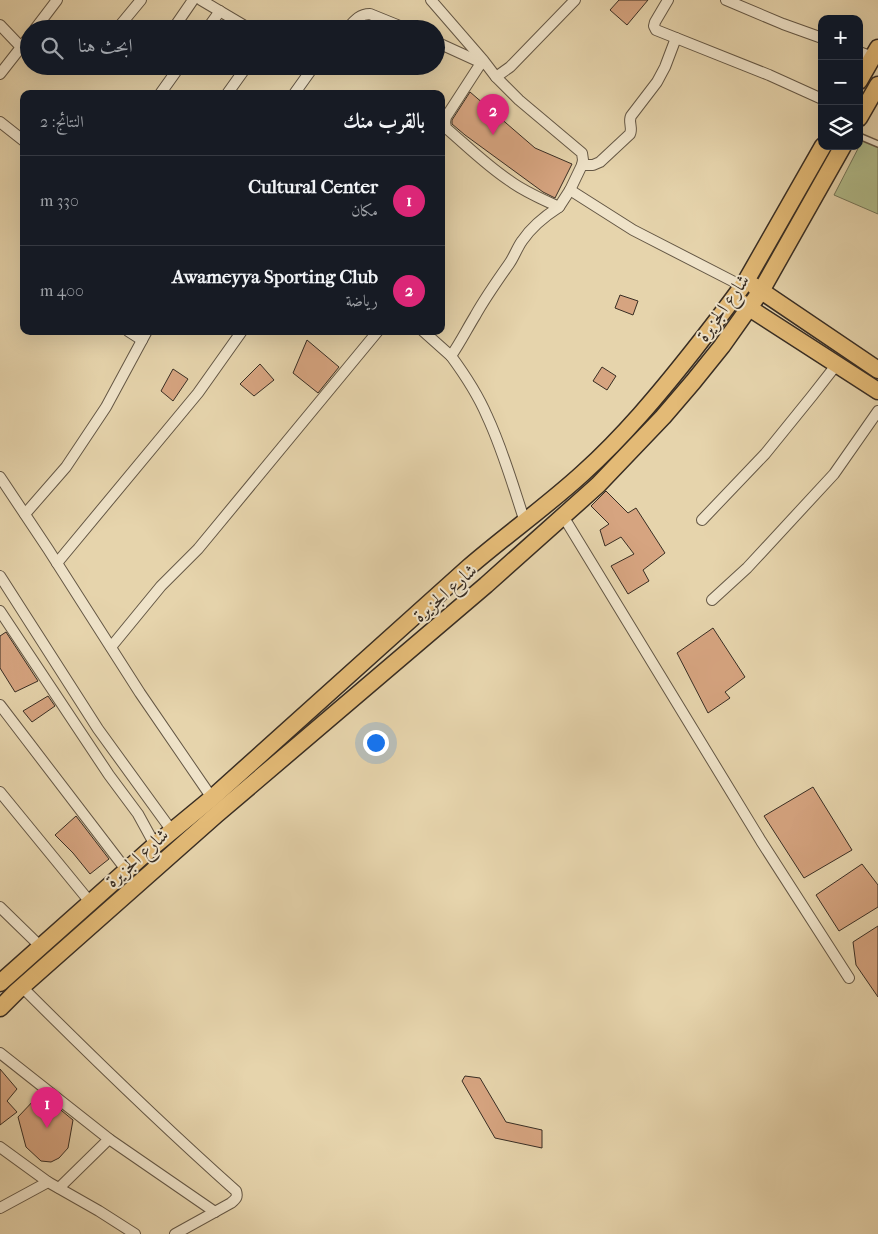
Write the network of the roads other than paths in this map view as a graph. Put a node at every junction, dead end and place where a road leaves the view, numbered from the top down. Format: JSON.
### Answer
{"nodes":[{"id":1,"x":57,"y":0,"type":"edge"},
{"id":2,"x":141,"y":0,"type":"edge"},
{"id":3,"x":193,"y":0,"type":"edge"},
{"id":4,"x":201,"y":0,"type":"edge"},
{"id":5,"x":431,"y":0,"type":"edge"},
{"id":6,"x":576,"y":0,"type":"edge"},
{"id":7,"x":668,"y":0,"type":"edge"},
{"id":8,"x":726,"y":0,"type":"edge"},
{"id":9,"x":220,"y":11,"type":"junction"},
{"id":10,"x":42,"y":20,"type":"edge"},
{"id":11,"x":124,"y":20,"type":"edge"},
{"id":12,"x":179,"y":20,"type":"edge"},
{"id":13,"x":214,"y":20,"type":"edge"},
{"id":14,"x":235,"y":20,"type":"edge"},
{"id":15,"x":355,"y":20,"type":"edge"},
{"id":16,"x":385,"y":20,"type":"edge"},
{"id":17,"x":0,"y":25,"type":"edge"},
{"id":18,"x":818,"y":37,"type":"edge"},
{"id":19,"x":676,"y":38,"type":"junction"},
{"id":20,"x":20,"y":46,"type":"edge"},
{"id":21,"x":445,"y":46,"type":"edge"},
{"id":22,"x":20,"y":48,"type":"edge"},
{"id":23,"x":870,"y":52,"type":"edge"},
{"id":24,"x":482,"y":61,"type":"junction"},
{"id":25,"x":863,"y":70,"type":"edge"},
{"id":26,"x":0,"y":74,"type":"edge"},
{"id":27,"x":174,"y":75,"type":"edge"},
{"id":28,"x":241,"y":75,"type":"edge"},
{"id":29,"x":308,"y":75,"type":"edge"},
{"id":30,"x":496,"y":76,"type":"junction"},
{"id":31,"x":878,"y":85,"type":"edge"},
{"id":32,"x":163,"y":90,"type":"edge"},
{"id":33,"x":230,"y":90,"type":"edge"},
{"id":34,"x":297,"y":90,"type":"edge"},
{"id":35,"x":818,"y":97,"type":"edge"},
{"id":36,"x":863,"y":111,"type":"edge"},
{"id":37,"x":0,"y":122,"type":"edge"},
{"id":38,"x":20,"y":138,"type":"edge"},
{"id":39,"x":863,"y":138,"type":"edge"},
{"id":40,"x":878,"y":144,"type":"edge"},
{"id":41,"x":821,"y":150,"type":"edge"},
{"id":42,"x":841,"y":150,"type":"edge"},
{"id":43,"x":582,"y":165,"type":"junction"},
{"id":44,"x":570,"y":190,"type":"junction"},
{"id":45,"x":559,"y":207,"type":"junction"},
{"id":46,"x":741,"y":288,"type":"junction"},
{"id":47,"x":761,"y":291,"type":"junction"},
{"id":48,"x":750,"y":308,"type":"junction"},
{"id":49,"x":239,"y":335,"type":"edge"},
{"id":50,"x":375,"y":335,"type":"edge"},
{"id":51,"x":428,"y":335,"type":"edge"},
{"id":52,"x":144,"y":336,"type":"edge"},
{"id":53,"x":452,"y":356,"type":"junction"},
{"id":54,"x":837,"y":364,"type":"junction"},
{"id":55,"x":878,"y":370,"type":"edge"},
{"id":56,"x":878,"y":391,"type":"edge"},
{"id":57,"x":878,"y":411,"type":"edge"},
{"id":58,"x":0,"y":477,"type":"edge"},
{"id":59,"x":25,"y":514,"type":"junction"},
{"id":60,"x":563,"y":516,"type":"junction"},
{"id":61,"x":702,"y":520,"type":"dead end"},
{"id":62,"x":525,"y":522,"type":"junction"},
{"id":63,"x":57,"y":563,"type":"junction"},
{"id":64,"x":469,"y":567,"type":"junction"},
{"id":65,"x":0,"y":576,"type":"edge"},
{"id":66,"x":486,"y":585,"type":"junction"},
{"id":67,"x":712,"y":600,"type":"dead end"},
{"id":68,"x":0,"y":611,"type":"edge"},
{"id":69,"x":111,"y":647,"type":"junction"},
{"id":70,"x":0,"y":705,"type":"edge"},
{"id":71,"x":0,"y":792,"type":"edge"},
{"id":72,"x":217,"y":802,"type":"junction"},
{"id":73,"x":172,"y":831,"type":"junction"},
{"id":74,"x":155,"y":845,"type":"junction"},
{"id":75,"x":127,"y":871,"type":"junction"},
{"id":76,"x":90,"y":902,"type":"junction"},
{"id":77,"x":0,"y":907,"type":"edge"},
{"id":78,"x":42,"y":946,"type":"junction"},
{"id":79,"x":849,"y":978,"type":"dead end"},
{"id":80,"x":1,"y":980,"type":"edge"},
{"id":81,"x":19,"y":990,"type":"junction"},
{"id":82,"x":0,"y":1008,"type":"edge"},
{"id":83,"x":0,"y":1053,"type":"edge"},
{"id":84,"x":109,"y":1140,"type":"junction"},
{"id":85,"x":0,"y":1147,"type":"edge"},
{"id":86,"x":48,"y":1182,"type":"junction"},
{"id":87,"x":58,"y":1188,"type":"junction"},
{"id":88,"x":0,"y":1208,"type":"edge"},
{"id":89,"x":215,"y":1212,"type":"junction"},
{"id":90,"x":134,"y":1234,"type":"edge"},
{"id":91,"x":175,"y":1234,"type":"edge"}],
"edges":[{"from":1,"to":10,"type":"street"},
{"from":2,"to":11,"type":"street"},
{"from":3,"to":12,"type":"street"},
{"from":4,"to":9,"type":"street"},
{"from":5,"to":24,"type":"street"},
{"from":6,"to":30,"type":"street"},
{"from":7,"to":19,"type":"street"},
{"from":8,"to":18,"type":"street"},
{"from":9,"to":13,"type":"street"},
{"from":9,"to":14,"type":"street"},
{"from":15,"to":16,"type":"street"},
{"from":17,"to":20,"type":"street"},
{"from":19,"to":35,"type":"street"},
{"from":19,"to":43,"type":"street"},
{"from":21,"to":24,"type":"street"},
{"from":22,"to":26,"type":"street"},
{"from":23,"to":25,"type":"main road"},
{"from":24,"to":30,"type":"street"},
{"from":24,"to":45,"type":"street"},
{"from":27,"to":32,"type":"street"},
{"from":28,"to":33,"type":"street"},
{"from":29,"to":34,"type":"street"},
{"from":30,"to":43,"type":"street"},
{"from":31,"to":36,"type":"main road"},
{"from":37,"to":38,"type":"street"},
{"from":39,"to":40,"type":"lane"},
{"from":41,"to":46,"type":"main road","name":"شارع الجزيرة"},
{"from":42,"to":47,"type":"main road","name":"شارع الجزيرة"},
{"from":43,"to":44,"type":"street"},
{"from":44,"to":45,"type":"street"},
{"from":44,"to":46,"type":"street"},
{"from":45,"to":53,"type":"street"},
{"from":46,"to":47,"type":"main road"},
{"from":46,"to":48,"type":"main road"},
{"from":46,"to":62,"type":"main road","name":"شارع الجزيرة"},
{"from":47,"to":48,"type":"main road","name":"شارع الجزيرة"},
{"from":47,"to":55,"type":"main road"},
{"from":48,"to":54,"type":"main road"},
{"from":48,"to":60,"type":"main road","name":"شارع الجزيرة"},
{"from":49,"to":63,"type":"street"},
{"from":50,"to":69,"type":"street"},
{"from":51,"to":53,"type":"street"},
{"from":52,"to":59,"type":"street"},
{"from":53,"to":62,"type":"street"},
{"from":54,"to":56,"type":"main road"},
{"from":54,"to":61,"type":"street"},
{"from":57,"to":67,"type":"street"},
{"from":58,"to":59,"type":"street"},
{"from":59,"to":63,"type":"street"},
{"from":60,"to":66,"type":"main road","name":"شارع الجزيرة"},
{"from":60,"to":79,"type":"street"},
{"from":62,"to":64,"type":"main road","name":"شارع الجزيرة"},
{"from":63,"to":69,"type":"street"},
{"from":64,"to":66,"type":"main road"},
{"from":64,"to":72,"type":"main road","name":"شارع الجزيرة"},
{"from":65,"to":73,"type":"street"},
{"from":66,"to":72,"type":"main road","name":"شارع الجزيرة"},
{"from":68,"to":74,"type":"street"},
{"from":69,"to":72,"type":"street"},
{"from":70,"to":75,"type":"street"},
{"from":71,"to":76,"type":"street"},
{"from":72,"to":73,"type":"main road","name":"شارع الجزيرة"},
{"from":72,"to":81,"type":"main road","name":"شارع الجزيرة"},
{"from":73,"to":74,"type":"main road","name":"شارع الجزيرة"},
{"from":74,"to":75,"type":"main road","name":"شارع الجزيرة"},
{"from":75,"to":76,"type":"main road","name":"شارع الجزيرة"},
{"from":76,"to":78,"type":"main road","name":"شارع الجزيرة"},
{"from":77,"to":78,"type":"street"},
{"from":78,"to":80,"type":"main road","name":"شارع الجزيرة"},
{"from":80,"to":81,"type":"street"},
{"from":81,"to":82,"type":"main road","name":"شارع الجزيرة"},
{"from":81,"to":89,"type":"street"},
{"from":83,"to":84,"type":"street"},
{"from":84,"to":87,"type":"street"},
{"from":84,"to":89,"type":"street"},
{"from":85,"to":86,"type":"street"},
{"from":86,"to":87,"type":"street"},
{"from":86,"to":88,"type":"street"},
{"from":87,"to":90,"type":"street"},
{"from":89,"to":91,"type":"street"}]}
